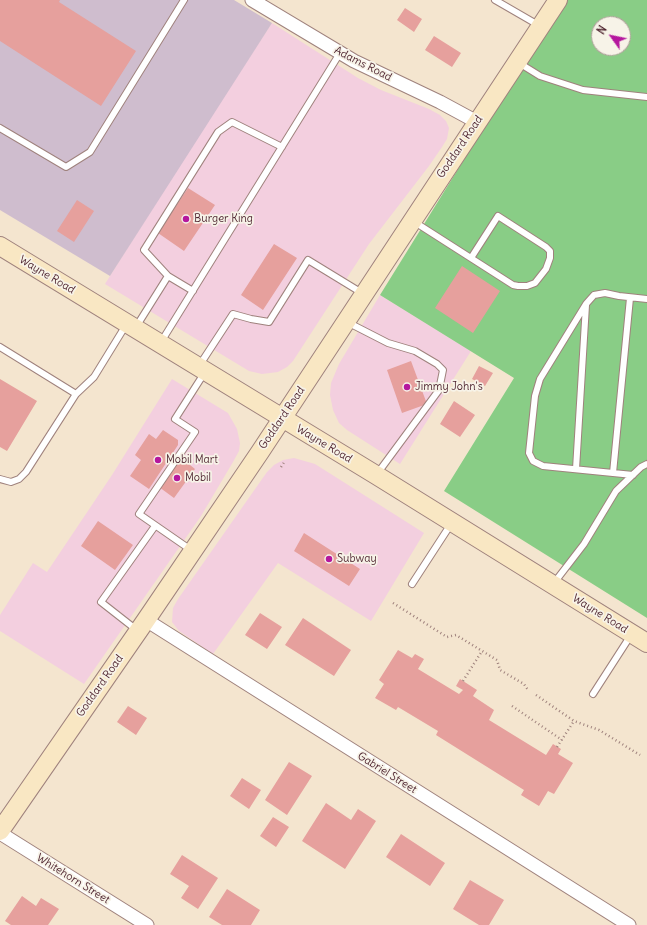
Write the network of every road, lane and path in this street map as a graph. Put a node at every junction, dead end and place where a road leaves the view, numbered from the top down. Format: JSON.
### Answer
{"nodes":[{"id":1,"x":184,"y":0,"type":"edge"},
{"id":2,"x":252,"y":0,"type":"edge"},
{"id":3,"x":495,"y":0,"type":"edge"},
{"id":4,"x":558,"y":0,"type":"edge"},
{"id":5,"x":541,"y":26,"type":"junction"},
{"id":6,"x":340,"y":53,"type":"junction"},
{"id":7,"x":517,"y":62,"type":"junction"},
{"id":8,"x":647,"y":98,"type":"edge"},
{"id":9,"x":477,"y":122,"type":"junction"},
{"id":10,"x":0,"y":128,"type":"edge"},
{"id":11,"x":282,"y":147,"type":"junction"},
{"id":12,"x":412,"y":220,"type":"junction"},
{"id":13,"x":0,"y":246,"type":"edge"},
{"id":14,"x":471,"y":258,"type":"junction"},
{"id":15,"x":168,"y":276,"type":"junction"},
{"id":16,"x":193,"y":291,"type":"junction"},
{"id":17,"x":363,"y":294,"type":"junction"},
{"id":18,"x":630,"y":298,"type":"junction"},
{"id":19,"x":647,"y":299,"type":"edge"},
{"id":20,"x":586,"y":304,"type":"junction"},
{"id":21,"x":345,"y":321,"type":"junction"},
{"id":22,"x":131,"y":326,"type":"junction"},
{"id":23,"x":160,"y":344,"type":"junction"},
{"id":24,"x":0,"y":346,"type":"edge"},
{"id":25,"x":202,"y":369,"type":"junction"},
{"id":26,"x":76,"y":394,"type":"junction"},
{"id":27,"x":282,"y":418,"type":"junction"},
{"id":28,"x":285,"y":460,"type":"dead end"},
{"id":29,"x":647,"y":464,"type":"edge"},
{"id":30,"x":281,"y":467,"type":"dead end"},
{"id":31,"x":576,"y":469,"type":"junction"},
{"id":32,"x":613,"y":473,"type":"junction"},
{"id":33,"x":376,"y":475,"type":"junction"},
{"id":34,"x":633,"y":475,"type":"junction"},
{"id":35,"x":0,"y":480,"type":"edge"},
{"id":36,"x":452,"y":522,"type":"junction"},
{"id":37,"x":156,"y":526,"type":"junction"},
{"id":38,"x":192,"y":551,"type":"junction"},
{"id":39,"x":412,"y":584,"type":"dead end"},
{"id":40,"x":553,"y":585,"type":"junction"},
{"id":41,"x":393,"y":603,"type":"dead end"},
{"id":42,"x":142,"y":626,"type":"junction"},
{"id":43,"x":632,"y":633,"type":"junction"},
{"id":44,"x":647,"y":643,"type":"edge"},
{"id":45,"x":482,"y":651,"type":"junction"},
{"id":46,"x":464,"y":681,"type":"dead end"},
{"id":47,"x":528,"y":690,"type":"dead end"},
{"id":48,"x":593,"y":694,"type":"dead end"},
{"id":49,"x":536,"y":695,"type":"dead end"},
{"id":50,"x":512,"y":706,"type":"dead end"},
{"id":51,"x":574,"y":721,"type":"junction"},
{"id":52,"x":562,"y":740,"type":"junction"},
{"id":53,"x":557,"y":747,"type":"dead end"},
{"id":54,"x":640,"y":755,"type":"dead end"},
{"id":55,"x":0,"y":832,"type":"edge"},
{"id":56,"x":147,"y":925,"type":"edge"},
{"id":57,"x":629,"y":925,"type":"edge"}],
"edges":[{"from":1,"to":10,"type":"lane"},
{"from":2,"to":6,"type":"street","name":"Adams Road"},
{"from":3,"to":5,"type":"lane"},
{"from":4,"to":5,"type":"main road","name":"Goddard Road"},
{"from":5,"to":7,"type":"main road","name":"Goddard Road"},
{"from":6,"to":9,"type":"street","name":"Adams Road"},
{"from":6,"to":11,"type":"lane"},
{"from":7,"to":8,"type":"lane"},
{"from":7,"to":9,"type":"main road","name":"Goddard Road"},
{"from":9,"to":12,"type":"main road","name":"Goddard Road"},
{"from":11,"to":15,"type":"lane"},
{"from":11,"to":16,"type":"lane"},
{"from":12,"to":14,"type":"lane"},
{"from":12,"to":17,"type":"main road","name":"Goddard Road"},
{"from":13,"to":22,"type":"main road","name":"Wayne Road"},
{"from":14,"to":14,"type":"lane"},
{"from":15,"to":16,"type":"lane"},
{"from":15,"to":22,"type":"lane"},
{"from":16,"to":23,"type":"lane"},
{"from":17,"to":21,"type":"main road","name":"Goddard Road"},
{"from":17,"to":25,"type":"lane"},
{"from":18,"to":19,"type":"lane"},
{"from":18,"to":20,"type":"lane"},
{"from":18,"to":32,"type":"lane"},
{"from":20,"to":31,"type":"lane"},
{"from":20,"to":31,"type":"lane"},
{"from":21,"to":27,"type":"main road","name":"Goddard Road"},
{"from":21,"to":33,"type":"lane"},
{"from":22,"to":23,"type":"main road","name":"Wayne Road"},
{"from":22,"to":26,"type":"lane"},
{"from":23,"to":25,"type":"main road","name":"Wayne Road"},
{"from":24,"to":26,"type":"lane"},
{"from":25,"to":27,"type":"main road","name":"Wayne Road"},
{"from":25,"to":37,"type":"lane"},
{"from":26,"to":35,"type":"lane"},
{"from":27,"to":33,"type":"main road","name":"Wayne Road"},
{"from":27,"to":38,"type":"main road","name":"Goddard Road"},
{"from":28,"to":30,"type":"path"},
{"from":29,"to":34,"type":"lane"},
{"from":31,"to":32,"type":"lane"},
{"from":32,"to":34,"type":"lane"},
{"from":33,"to":36,"type":"main road","name":"Wayne Road"},
{"from":34,"to":40,"type":"lane"},
{"from":36,"to":39,"type":"lane"},
{"from":36,"to":40,"type":"main road","name":"Wayne Road"},
{"from":37,"to":38,"type":"lane"},
{"from":37,"to":42,"type":"lane"},
{"from":38,"to":42,"type":"main road","name":"Goddard Road"},
{"from":40,"to":43,"type":"main road","name":"Wayne Road"},
{"from":41,"to":45,"type":"path"},
{"from":42,"to":55,"type":"main road","name":"Goddard Road"},
{"from":42,"to":57,"type":"street","name":"Gabriel Street"},
{"from":43,"to":44,"type":"main road","name":"Wayne Road"},
{"from":43,"to":48,"type":"lane"},
{"from":45,"to":46,"type":"path"},
{"from":45,"to":47,"type":"path"},
{"from":49,"to":51,"type":"path"},
{"from":50,"to":52,"type":"path"},
{"from":51,"to":52,"type":"path"},
{"from":51,"to":54,"type":"path"},
{"from":52,"to":53,"type":"path"},
{"from":55,"to":56,"type":"street","name":"Whitehorn Street"}]}
